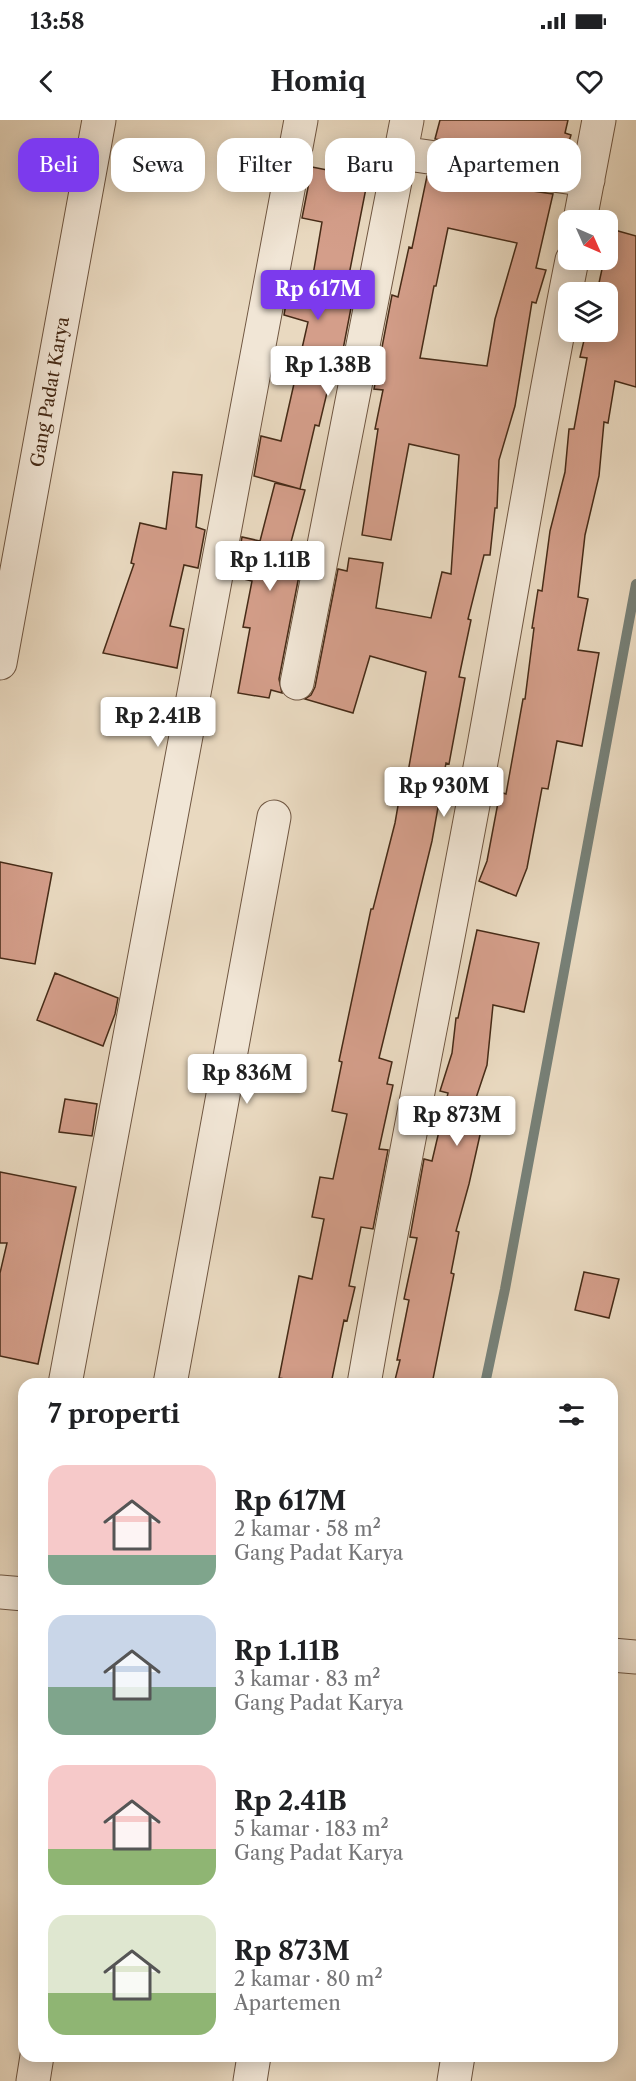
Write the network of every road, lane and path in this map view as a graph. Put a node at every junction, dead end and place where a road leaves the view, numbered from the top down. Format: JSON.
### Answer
{"nodes":[{"id":1,"x":99,"y":120,"type":"edge"},
{"id":2,"x":301,"y":120,"type":"edge"},
{"id":3,"x":407,"y":120,"type":"edge"},
{"id":4,"x":599,"y":120,"type":"edge"},
{"id":5,"x":404,"y":138,"type":"edge"},
{"id":6,"x":415,"y":155,"type":"edge"},
{"id":7,"x":588,"y":180,"type":"junction"},
{"id":8,"x":393,"y":192,"type":"edge"},
{"id":9,"x":582,"y":210,"type":"edge"},
{"id":10,"x":571,"y":270,"type":"edge"},
{"id":11,"x":0,"y":663,"type":"edge"},
{"id":12,"x":297,"y":683,"type":"dead end"},
{"id":13,"x":274,"y":817,"type":"dead end"},
{"id":14,"x":66,"y":1378,"type":"edge"},
{"id":15,"x":171,"y":1378,"type":"edge"},
{"id":16,"x":365,"y":1378,"type":"edge"},
{"id":17,"x":0,"y":1592,"type":"edge"},
{"id":18,"x":18,"y":1594,"type":"edge"},
{"id":19,"x":618,"y":1656,"type":"edge"},
{"id":20,"x":636,"y":1657,"type":"edge"},
{"id":21,"x":36,"y":2062,"type":"edge"},
{"id":22,"x":253,"y":2062,"type":"edge"},
{"id":23,"x":457,"y":2062,"type":"edge"},
{"id":24,"x":33,"y":2081,"type":"edge"},
{"id":25,"x":250,"y":2081,"type":"edge"},
{"id":26,"x":454,"y":2081,"type":"edge"}],
"edges":[{"from":1,"to":11,"type":"street","name":"Gang Padat Karya"},
{"from":2,"to":14,"type":"street"},
{"from":3,"to":5,"type":"street"},
{"from":4,"to":7,"type":"street"},
{"from":6,"to":7,"type":"street"},
{"from":7,"to":9,"type":"street"},
{"from":8,"to":12,"type":"street"},
{"from":10,"to":16,"type":"street"},
{"from":13,"to":15,"type":"street"},
{"from":17,"to":18,"type":"street"},
{"from":19,"to":20,"type":"street"},
{"from":21,"to":24,"type":"street"},
{"from":22,"to":25,"type":"street"},
{"from":23,"to":26,"type":"street"}]}
